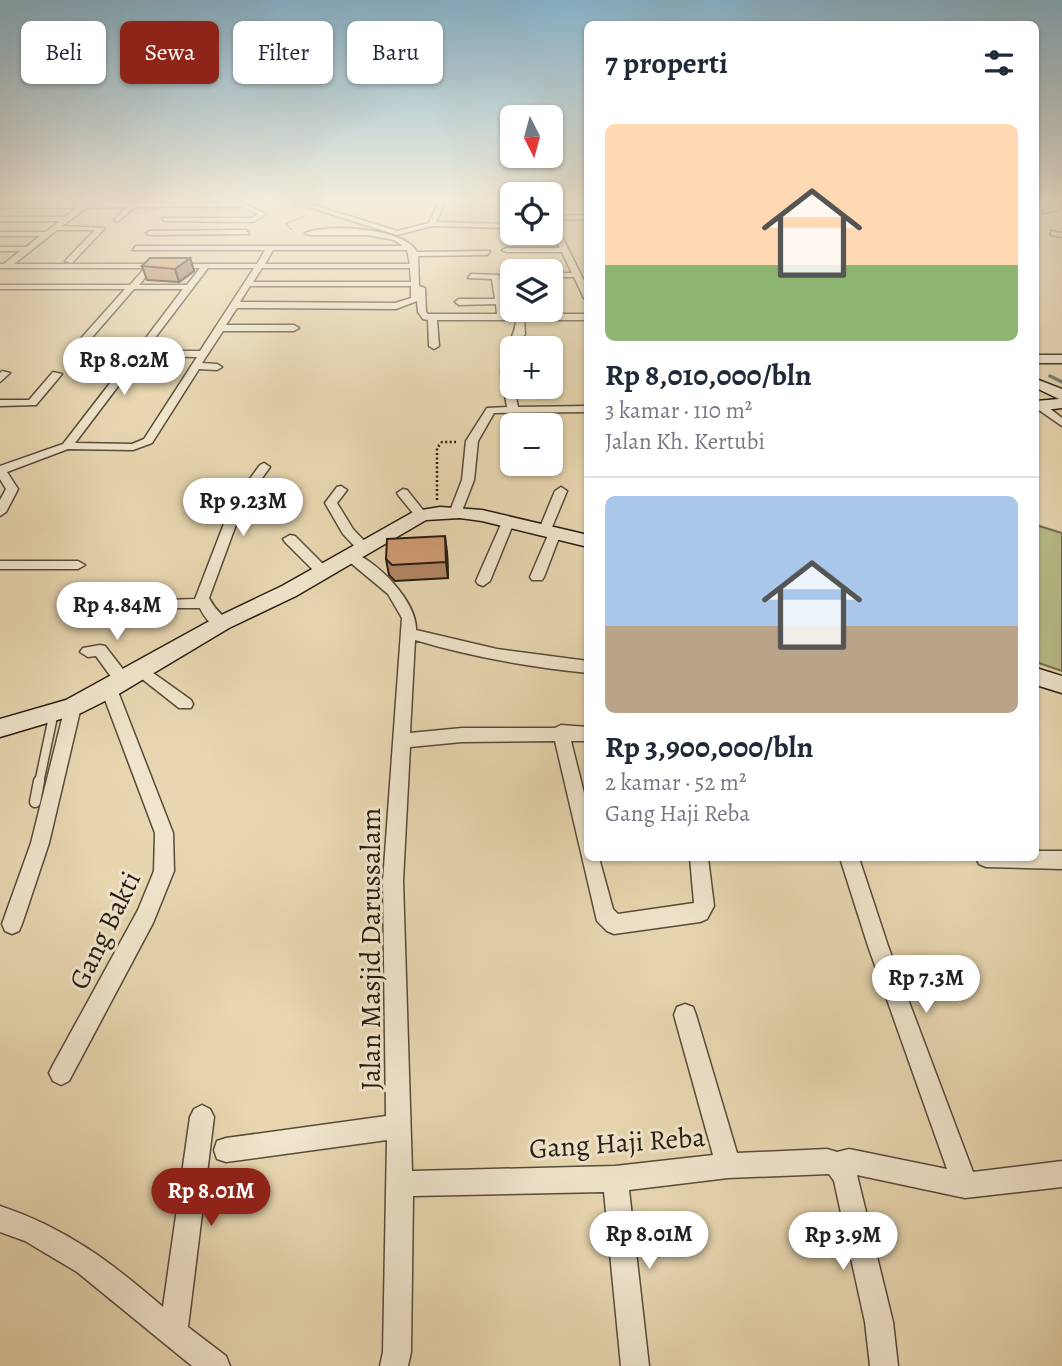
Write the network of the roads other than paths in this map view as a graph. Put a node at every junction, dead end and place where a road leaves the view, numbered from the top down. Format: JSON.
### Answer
{"nodes":[{"id":1,"x":120,"y":266,"type":"joint"},
{"id":2,"x":151,"y":266,"type":"junction"},
{"id":3,"x":261,"y":266,"type":"junction"},
{"id":4,"x":415,"y":266,"type":"joint"},
{"id":5,"x":420,"y":266,"type":"edge"},
{"id":6,"x":573,"y":266,"type":"edge"},
{"id":7,"x":2,"y":267,"type":"edge"},
{"id":8,"x":205,"y":267,"type":"junction"},
{"id":9,"x":584,"y":271,"type":"edge"},
{"id":10,"x":577,"y":272,"type":"junction"},
{"id":11,"x":563,"y":274,"type":"edge"},
{"id":12,"x":471,"y":276,"type":"dead end"},
{"id":13,"x":500,"y":277,"type":"edge"},
{"id":14,"x":248,"y":284,"type":"junction"},
{"id":15,"x":416,"y":284,"type":"junction"},
{"id":16,"x":0,"y":287,"type":"edge"},
{"id":17,"x":135,"y":287,"type":"junction"},
{"id":18,"x":191,"y":287,"type":"junction"},
{"id":19,"x":584,"y":289,"type":"edge"},
{"id":20,"x":500,"y":301,"type":"edge"},
{"id":21,"x":459,"y":302,"type":"dead end"},
{"id":22,"x":233,"y":305,"type":"junction"},
{"id":23,"x":429,"y":316,"type":"junction"},
{"id":24,"x":563,"y":316,"type":"edge"},
{"id":25,"x":500,"y":317,"type":"edge"},
{"id":26,"x":584,"y":317,"type":"edge"},
{"id":27,"x":520,"y":322,"type":"edge"},
{"id":28,"x":219,"y":328,"type":"junction"},
{"id":29,"x":294,"y":328,"type":"dead end"},
{"id":30,"x":434,"y":346,"type":"dead end"},
{"id":31,"x":139,"y":354,"type":"junction"},
{"id":32,"x":205,"y":354,"type":"junction"},
{"id":33,"x":1039,"y":359,"type":"edge"},
{"id":34,"x":1062,"y":359,"type":"edge"},
{"id":35,"x":197,"y":366,"type":"junction"},
{"id":36,"x":217,"y":367,"type":"dead end"},
{"id":37,"x":57,"y":374,"type":"dead end"},
{"id":38,"x":1039,"y":385,"type":"edge"},
{"id":39,"x":1061,"y":403,"type":"edge"},
{"id":40,"x":0,"y":404,"type":"edge"},
{"id":41,"x":1039,"y":406,"type":"edge"},
{"id":42,"x":1039,"y":407,"type":"edge"},
{"id":43,"x":513,"y":408,"type":"junction"},
{"id":44,"x":584,"y":409,"type":"edge"},
{"id":45,"x":1062,"y":423,"type":"edge"},
{"id":46,"x":67,"y":446,"type":"junction"},
{"id":47,"x":264,"y":467,"type":"dead end"},
{"id":48,"x":0,"y":471,"type":"edge"},
{"id":49,"x":341,"y":490,"type":"dead end"},
{"id":50,"x":561,"y":491,"type":"dead end"},
{"id":51,"x":402,"y":493,"type":"dead end"},
{"id":52,"x":0,"y":512,"type":"edge"},
{"id":53,"x":438,"y":512,"type":"junction"},
{"id":54,"x":508,"y":522,"type":"junction"},
{"id":55,"x":549,"y":534,"type":"junction"},
{"id":56,"x":584,"y":538,"type":"edge"},
{"id":57,"x":290,"y":539,"type":"dead end"},
{"id":58,"x":358,"y":552,"type":"junction"},
{"id":59,"x":0,"y":565,"type":"edge"},
{"id":60,"x":78,"y":565,"type":"dead end"},
{"id":61,"x":323,"y":572,"type":"junction"},
{"id":62,"x":537,"y":577,"type":"dead end"},
{"id":63,"x":483,"y":581,"type":"dead end"},
{"id":64,"x":202,"y":603,"type":"junction"},
{"id":65,"x":164,"y":605,"type":"dead end"},
{"id":66,"x":222,"y":623,"type":"junction"},
{"id":67,"x":408,"y":633,"type":"junction"},
{"id":68,"x":88,"y":652,"type":"dead end"},
{"id":69,"x":584,"y":667,"type":"edge"},
{"id":70,"x":142,"y":671,"type":"junction"},
{"id":71,"x":1039,"y":677,"type":"edge"},
{"id":72,"x":116,"y":685,"type":"junction"},
{"id":73,"x":1062,"y":685,"type":"edge"},
{"id":74,"x":186,"y":704,"type":"dead end"},
{"id":75,"x":64,"y":710,"type":"junction"},
{"id":76,"x":0,"y":728,"type":"edge"},
{"id":77,"x":561,"y":733,"type":"junction"},
{"id":78,"x":584,"y":734,"type":"edge"},
{"id":79,"x":400,"y":741,"type":"junction"},
{"id":80,"x":35,"y":802,"type":"dead end"},
{"id":81,"x":584,"y":831,"type":"edge"},
{"id":82,"x":1039,"y":859,"type":"edge"},
{"id":83,"x":1062,"y":860,"type":"edge"},
{"id":84,"x":591,"y":861,"type":"edge"},
{"id":85,"x":699,"y":861,"type":"edge"},
{"id":86,"x":851,"y":861,"type":"edge"},
{"id":87,"x":12,"y":924,"type":"dead end"},
{"id":88,"x":685,"y":1015,"type":"dead end"},
{"id":89,"x":61,"y":1073,"type":"dead end"},
{"id":90,"x":202,"y":1117,"type":"dead end"},
{"id":91,"x":400,"y":1128,"type":"junction"},
{"id":92,"x":226,"y":1150,"type":"dead end"},
{"id":93,"x":837,"y":1164,"type":"junction"},
{"id":94,"x":728,"y":1166,"type":"junction"},
{"id":95,"x":1062,"y":1174,"type":"edge"},
{"id":96,"x":615,"y":1179,"type":"junction"},
{"id":97,"x":400,"y":1184,"type":"junction"},
{"id":98,"x":965,"y":1185,"type":"junction"},
{"id":99,"x":0,"y":1219,"type":"edge"},
{"id":100,"x":173,"y":1334,"type":"junction"},
{"id":101,"x":216,"y":1366,"type":"edge"},
{"id":102,"x":394,"y":1366,"type":"edge"},
{"id":103,"x":635,"y":1366,"type":"edge"},
{"id":104,"x":884,"y":1366,"type":"edge"}],
"edges":[{"from":1,"to":2,"type":"street"},
{"from":1,"to":7,"type":"street"},
{"from":2,"to":8,"type":"street"},
{"from":2,"to":17,"type":"street"},
{"from":3,"to":4,"type":"street"},
{"from":3,"to":8,"type":"street"},
{"from":3,"to":14,"type":"street"},
{"from":4,"to":15,"type":"street"},
{"from":5,"to":23,"type":"street"},
{"from":6,"to":10,"type":"street"},
{"from":8,"to":18,"type":"street"},
{"from":9,"to":10,"type":"street"},
{"from":10,"to":11,"type":"street"},
{"from":10,"to":19,"type":"street"},
{"from":12,"to":13,"type":"street"},
{"from":14,"to":15,"type":"street"},
{"from":14,"to":22,"type":"street"},
{"from":15,"to":22,"type":"street"},
{"from":16,"to":17,"type":"street"},
{"from":17,"to":18,"type":"street"},
{"from":17,"to":31,"type":"street"},
{"from":18,"to":31,"type":"street"},
{"from":20,"to":21,"type":"street"},
{"from":22,"to":28,"type":"street"},
{"from":23,"to":25,"type":"street"},
{"from":23,"to":30,"type":"street"},
{"from":24,"to":26,"type":"street"},
{"from":27,"to":43,"type":"street"},
{"from":28,"to":29,"type":"street"},
{"from":28,"to":32,"type":"street"},
{"from":31,"to":32,"type":"street"},
{"from":31,"to":46,"type":"street"},
{"from":32,"to":35,"type":"street"},
{"from":33,"to":34,"type":"main road"},
{"from":35,"to":36,"type":"street"},
{"from":35,"to":46,"type":"street"},
{"from":37,"to":40,"type":"street"},
{"from":38,"to":39,"type":"main road"},
{"from":39,"to":41,"type":"main road"},
{"from":42,"to":45,"type":"street"},
{"from":43,"to":44,"type":"street"},
{"from":43,"to":53,"type":"street"},
{"from":46,"to":48,"type":"street"},
{"from":47,"to":64,"type":"street"},
{"from":48,"to":52,"type":"street"},
{"from":49,"to":58,"type":"street","name":"Jalan Masjid Darussalam"},
{"from":50,"to":55,"type":"street"},
{"from":51,"to":53,"type":"street"},
{"from":53,"to":54,"type":"main road"},
{"from":53,"to":58,"type":"main road"},
{"from":54,"to":55,"type":"main road"},
{"from":54,"to":63,"type":"street"},
{"from":55,"to":56,"type":"main road"},
{"from":55,"to":62,"type":"street"},
{"from":57,"to":61,"type":"street"},
{"from":58,"to":61,"type":"main road"},
{"from":58,"to":67,"type":"street","name":"Jalan Masjid Darussalam"},
{"from":59,"to":60,"type":"street"},
{"from":61,"to":66,"type":"main road"},
{"from":64,"to":65,"type":"street"},
{"from":64,"to":66,"type":"street"},
{"from":66,"to":70,"type":"main road"},
{"from":67,"to":69,"type":"street"},
{"from":67,"to":79,"type":"street","name":"Jalan Masjid Darussalam"},
{"from":68,"to":72,"type":"street","name":"Gang Bakti"},
{"from":70,"to":72,"type":"main road"},
{"from":70,"to":74,"type":"street"},
{"from":71,"to":73,"type":"main road"},
{"from":72,"to":75,"type":"main road"},
{"from":72,"to":89,"type":"street","name":"Gang Bakti"},
{"from":75,"to":76,"type":"main road"},
{"from":75,"to":80,"type":"lane"},
{"from":75,"to":87,"type":"street"},
{"from":77,"to":78,"type":"street"},
{"from":77,"to":79,"type":"street"},
{"from":77,"to":81,"type":"street"},
{"from":79,"to":91,"type":"street","name":"Jalan Masjid Darussalam"},
{"from":82,"to":83,"type":"street"},
{"from":84,"to":85,"type":"street"},
{"from":86,"to":98,"type":"street"},
{"from":88,"to":94,"type":"street"},
{"from":90,"to":100,"type":"street"},
{"from":91,"to":92,"type":"street"},
{"from":91,"to":97,"type":"street","name":"Jalan Masjid Darussalam"},
{"from":93,"to":94,"type":"street","name":"Gang Haji Reba"},
{"from":93,"to":98,"type":"street","name":"Gang Haji Reba"},
{"from":93,"to":104,"type":"street"},
{"from":94,"to":96,"type":"street","name":"Gang Haji Reba"},
{"from":95,"to":98,"type":"street","name":"Gang Haji Reba"},
{"from":96,"to":97,"type":"street","name":"Gang Haji Reba"},
{"from":96,"to":103,"type":"street"},
{"from":97,"to":102,"type":"street","name":"Jalan Masjid Darussalam"},
{"from":99,"to":100,"type":"street"},
{"from":100,"to":101,"type":"street"}]}
